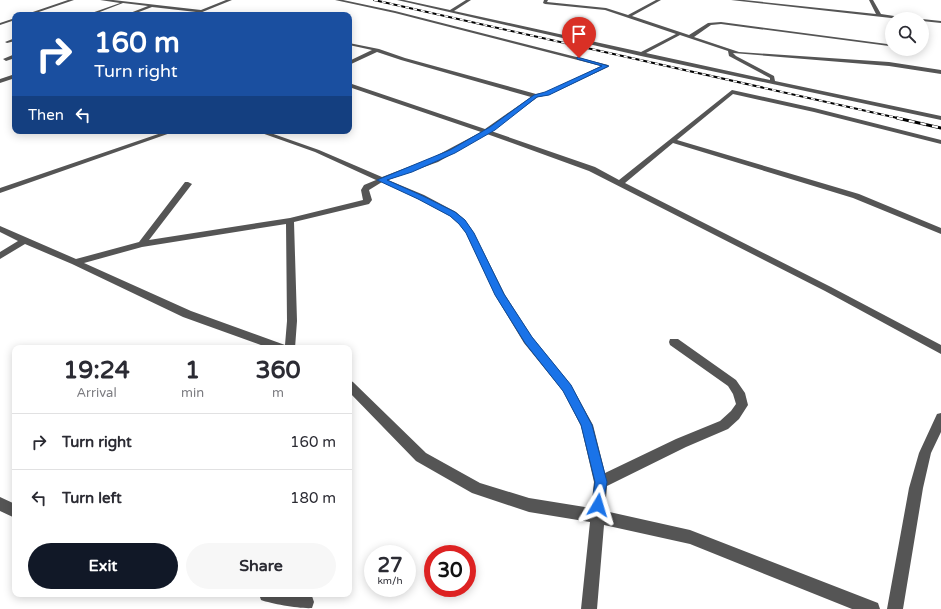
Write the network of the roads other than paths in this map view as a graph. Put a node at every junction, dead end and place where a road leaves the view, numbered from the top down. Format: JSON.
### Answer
{"nodes":[{"id":1,"x":72,"y":0,"type":"edge"},
{"id":2,"x":102,"y":0,"type":"edge"},
{"id":3,"x":230,"y":0,"type":"edge"},
{"id":4,"x":337,"y":0,"type":"edge"},
{"id":5,"x":399,"y":0,"type":"edge"},
{"id":6,"x":469,"y":0,"type":"edge"},
{"id":7,"x":546,"y":0,"type":"edge"},
{"id":8,"x":659,"y":0,"type":"edge"},
{"id":9,"x":732,"y":0,"type":"edge"},
{"id":10,"x":773,"y":0,"type":"edge"},
{"id":11,"x":871,"y":0,"type":"edge"},
{"id":12,"x":125,"y":3,"type":"junction"},
{"id":13,"x":776,"y":5,"type":"junction"},
{"id":14,"x":154,"y":6,"type":"junction"},
{"id":15,"x":201,"y":11,"type":"joint"},
{"id":16,"x":35,"y":12,"type":"edge"},
{"id":17,"x":97,"y":12,"type":"edge"},
{"id":18,"x":136,"y":12,"type":"edge"},
{"id":19,"x":450,"y":12,"type":"junction"},
{"id":20,"x":879,"y":15,"type":"junction"},
{"id":21,"x":629,"y":16,"type":"junction"},
{"id":22,"x":885,"y":16,"type":"edge"},
{"id":23,"x":12,"y":20,"type":"edge"},
{"id":24,"x":929,"y":21,"type":"edge"},
{"id":25,"x":2,"y":22,"type":"edge"},
{"id":26,"x":941,"y":22,"type":"edge"},
{"id":27,"x":679,"y":34,"type":"junction"},
{"id":28,"x":690,"y":37,"type":"junction"},
{"id":29,"x":12,"y":40,"type":"edge"},
{"id":30,"x":7,"y":42,"type":"dead end"},
{"id":31,"x":352,"y":45,"type":"edge"},
{"id":32,"x":885,"y":46,"type":"edge"},
{"id":33,"x":377,"y":50,"type":"junction"},
{"id":34,"x":730,"y":51,"type":"junction"},
{"id":35,"x":641,"y":54,"type":"junction"},
{"id":36,"x":12,"y":57,"type":"edge"},
{"id":37,"x":6,"y":59,"type":"dead end"},
{"id":38,"x":352,"y":62,"type":"edge"},
{"id":39,"x":941,"y":72,"type":"edge"},
{"id":40,"x":0,"y":78,"type":"edge"},
{"id":41,"x":8,"y":78,"type":"junction"},
{"id":42,"x":12,"y":78,"type":"edge"},
{"id":43,"x":0,"y":81,"type":"edge"},
{"id":44,"x":772,"y":83,"type":"junction"},
{"id":45,"x":352,"y":86,"type":"edge"},
{"id":46,"x":536,"y":96,"type":"junction"},
{"id":47,"x":941,"y":118,"type":"edge"},
{"id":48,"x":488,"y":132,"type":"junction"},
{"id":49,"x":164,"y":134,"type":"edge"},
{"id":50,"x":268,"y":134,"type":"edge"},
{"id":51,"x":672,"y":141,"type":"junction"},
{"id":52,"x":941,"y":142,"type":"edge"},
{"id":53,"x":381,"y":180,"type":"junction"},
{"id":54,"x":620,"y":183,"type":"junction"},
{"id":55,"x":188,"y":184,"type":"dead end"},
{"id":56,"x":0,"y":191,"type":"edge"},
{"id":57,"x":290,"y":221,"type":"junction"},
{"id":58,"x":0,"y":229,"type":"edge"},
{"id":59,"x":941,"y":231,"type":"edge"},
{"id":60,"x":24,"y":241,"type":"junction"},
{"id":61,"x":142,"y":244,"type":"junction"},
{"id":62,"x":0,"y":256,"type":"edge"},
{"id":63,"x":74,"y":262,"type":"junction"},
{"id":64,"x":674,"y":342,"type":"dead end"},
{"id":65,"x":273,"y":345,"type":"edge"},
{"id":66,"x":290,"y":345,"type":"edge"},
{"id":67,"x":941,"y":350,"type":"edge"},
{"id":68,"x":352,"y":389,"type":"edge"},
{"id":69,"x":941,"y":418,"type":"edge"},
{"id":70,"x":601,"y":482,"type":"junction"},
{"id":71,"x":0,"y":504,"type":"edge"},
{"id":72,"x":12,"y":510,"type":"edge"},
{"id":73,"x":596,"y":516,"type":"junction"},
{"id":74,"x":281,"y":597,"type":"edge"},
{"id":75,"x":305,"y":602,"type":"edge"},
{"id":76,"x":589,"y":609,"type":"edge"},
{"id":77,"x":872,"y":609,"type":"edge"},
{"id":78,"x":895,"y":609,"type":"edge"}],
"edges":[{"from":1,"to":16,"type":"street"},
{"from":2,"to":12,"type":"street"},
{"from":3,"to":15,"type":"street"},
{"from":4,"to":46,"type":"street"},
{"from":5,"to":19,"type":"street"},
{"from":6,"to":19,"type":"street"},
{"from":7,"to":21,"type":"street"},
{"from":8,"to":21,"type":"street"},
{"from":9,"to":13,"type":"street"},
{"from":10,"to":13,"type":"street"},
{"from":11,"to":20,"type":"street"},
{"from":12,"to":14,"type":"street"},
{"from":12,"to":17,"type":"street"},
{"from":13,"to":20,"type":"street"},
{"from":14,"to":15,"type":"street"},
{"from":14,"to":18,"type":"street"},
{"from":19,"to":35,"type":"street"},
{"from":20,"to":22,"type":"street"},
{"from":21,"to":27,"type":"street"},
{"from":23,"to":25,"type":"street"},
{"from":24,"to":26,"type":"street"},
{"from":27,"to":28,"type":"street"},
{"from":27,"to":35,"type":"street"},
{"from":28,"to":32,"type":"street"},
{"from":28,"to":34,"type":"street"},
{"from":29,"to":30,"type":"street"},
{"from":31,"to":33,"type":"street"},
{"from":33,"to":38,"type":"street"},
{"from":33,"to":46,"type":"street"},
{"from":34,"to":39,"type":"street"},
{"from":34,"to":44,"type":"street"},
{"from":35,"to":44,"type":"street"},
{"from":36,"to":37,"type":"street"},
{"from":40,"to":41,"type":"street"},
{"from":41,"to":42,"type":"street"},
{"from":41,"to":43,"type":"street"},
{"from":44,"to":47,"type":"street"},
{"from":45,"to":48,"type":"street"},
{"from":46,"to":48,"type":"street"},
{"from":48,"to":53,"type":"street"},
{"from":48,"to":54,"type":"street"},
{"from":49,"to":56,"type":"street"},
{"from":50,"to":53,"type":"street"},
{"from":51,"to":52,"type":"street"},
{"from":51,"to":54,"type":"street"},
{"from":51,"to":59,"type":"street"},
{"from":53,"to":57,"type":"street"},
{"from":53,"to":70,"type":"street"},
{"from":54,"to":67,"type":"street"},
{"from":55,"to":61,"type":"street"},
{"from":57,"to":61,"type":"street"},
{"from":57,"to":66,"type":"street"},
{"from":58,"to":60,"type":"street"},
{"from":60,"to":62,"type":"street"},
{"from":60,"to":63,"type":"street"},
{"from":61,"to":63,"type":"street"},
{"from":63,"to":65,"type":"street"},
{"from":64,"to":70,"type":"street"},
{"from":68,"to":73,"type":"street"},
{"from":69,"to":78,"type":"street"},
{"from":70,"to":73,"type":"street"},
{"from":71,"to":72,"type":"street"},
{"from":73,"to":76,"type":"street"},
{"from":73,"to":77,"type":"street"},
{"from":74,"to":75,"type":"street"}]}
